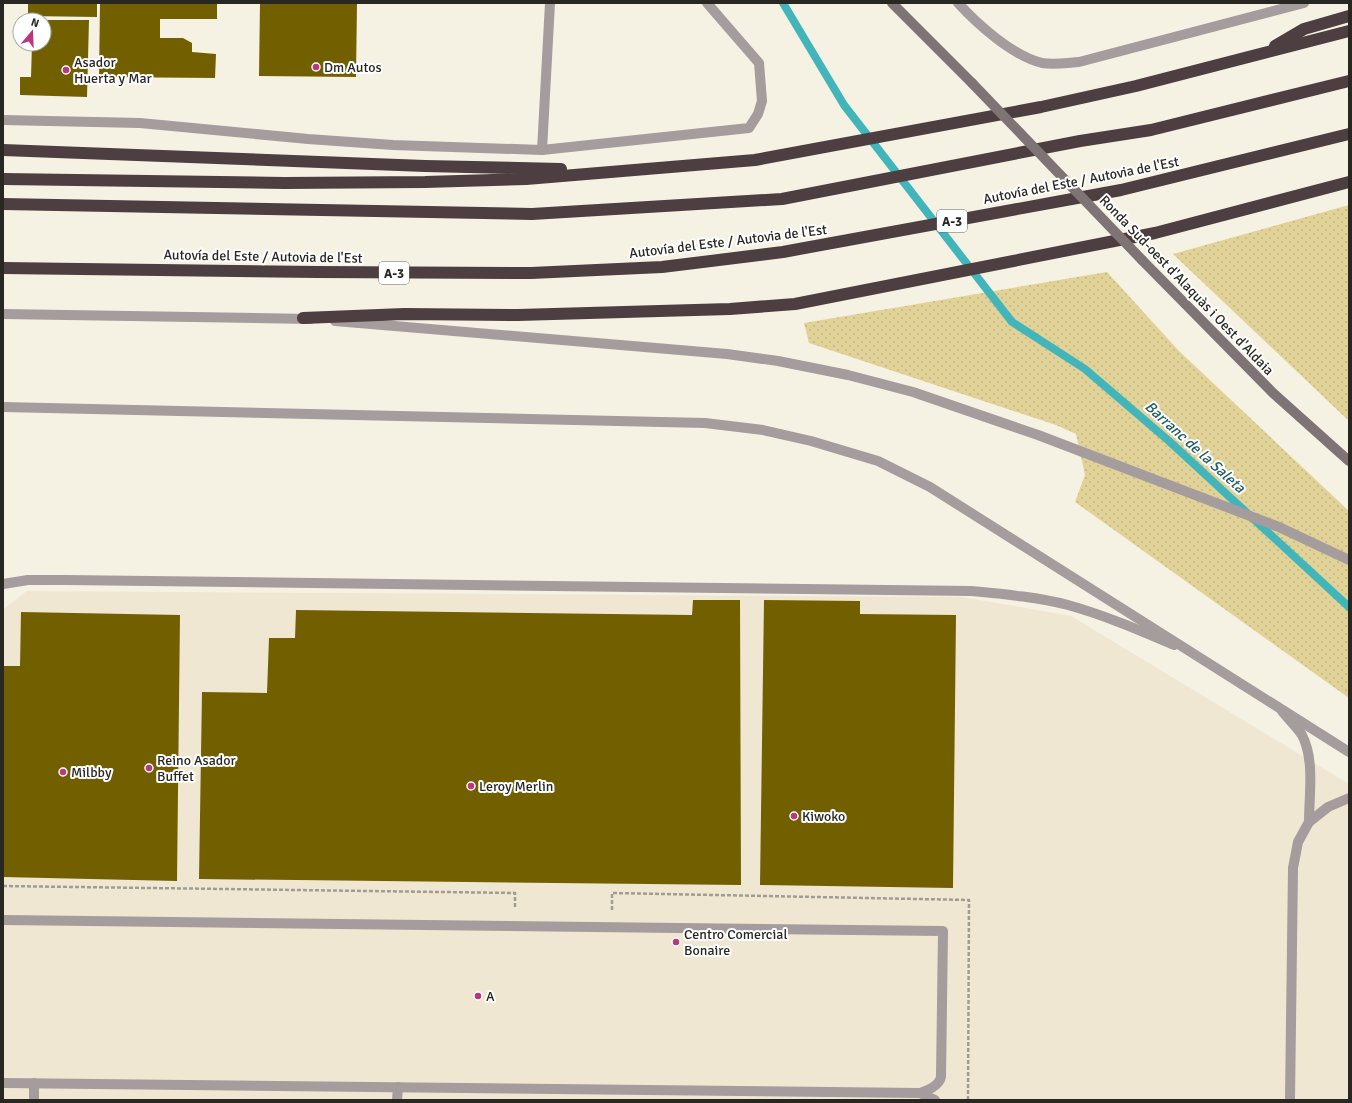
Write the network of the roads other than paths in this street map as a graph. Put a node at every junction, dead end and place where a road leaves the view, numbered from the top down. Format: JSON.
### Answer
{"nodes":[{"id":1,"x":550,"y":3,"type":"edge"},
{"id":2,"x":707,"y":3,"type":"edge"},
{"id":3,"x":892,"y":3,"type":"edge"},
{"id":4,"x":958,"y":3,"type":"edge"},
{"id":5,"x":1304,"y":3,"type":"edge"},
{"id":6,"x":1349,"y":16,"type":"edge"},
{"id":7,"x":1349,"y":31,"type":"edge"},
{"id":8,"x":1262,"y":54,"type":"junction"},
{"id":9,"x":1349,"y":81,"type":"edge"},
{"id":10,"x":3,"y":120,"type":"edge"},
{"id":11,"x":1349,"y":134,"type":"edge"},
{"id":12,"x":3,"y":150,"type":"edge"},
{"id":13,"x":542,"y":150,"type":"junction"},
{"id":14,"x":628,"y":171,"type":"junction"},
{"id":15,"x":3,"y":179,"type":"edge"},
{"id":16,"x":1349,"y":182,"type":"edge"},
{"id":17,"x":3,"y":204,"type":"edge"},
{"id":18,"x":3,"y":268,"type":"edge"},
{"id":19,"x":3,"y":314,"type":"edge"},
{"id":20,"x":303,"y":318,"type":"junction"},
{"id":21,"x":3,"y":407,"type":"edge"},
{"id":22,"x":1349,"y":461,"type":"edge"},
{"id":23,"x":1349,"y":560,"type":"edge"},
{"id":24,"x":3,"y":584,"type":"edge"},
{"id":25,"x":1188,"y":650,"type":"junction"},
{"id":26,"x":1281,"y":709,"type":"junction"},
{"id":27,"x":1349,"y":752,"type":"edge"},
{"id":28,"x":1349,"y":798,"type":"edge"},
{"id":29,"x":1309,"y":822,"type":"junction"},
{"id":30,"x":3,"y":920,"type":"edge"},
{"id":31,"x":3,"y":1083,"type":"edge"},
{"id":32,"x":34,"y":1083,"type":"junction"},
{"id":33,"x":398,"y":1087,"type":"junction"},
{"id":34,"x":576,"y":1089,"type":"junction"},
{"id":35,"x":920,"y":1093,"type":"junction"},
{"id":36,"x":34,"y":1100,"type":"edge"},
{"id":37,"x":398,"y":1100,"type":"edge"},
{"id":38,"x":576,"y":1100,"type":"edge"},
{"id":39,"x":935,"y":1100,"type":"edge"},
{"id":40,"x":1290,"y":1100,"type":"edge"}],
"edges":[{"from":1,"to":13,"type":"street"},
{"from":2,"to":13,"type":"street"},
{"from":3,"to":22,"type":"main road","name":"Ronda Sud-oest d'Alaquàs i Oest d'Aldaia","bridge":true},
{"from":4,"to":5,"type":"street"},
{"from":6,"to":8,"type":"highway"},
{"from":7,"to":8,"type":"highway"},
{"from":8,"to":14,"type":"highway"},
{"from":9,"to":17,"type":"highway"},
{"from":10,"to":13,"type":"street"},
{"from":11,"to":18,"type":"highway","name":"Autovía del Este / Autovia de l'Est","number":"A-3"},
{"from":12,"to":14,"type":"highway"},
{"from":14,"to":15,"type":"highway"},
{"from":16,"to":20,"type":"highway"},
{"from":19,"to":20,"type":"street"},
{"from":20,"to":23,"type":"street"},
{"from":21,"to":25,"type":"street"},
{"from":24,"to":25,"type":"street"},
{"from":25,"to":26,"type":"street"},
{"from":26,"to":27,"type":"street"},
{"from":26,"to":29,"type":"street"},
{"from":28,"to":29,"type":"street"},
{"from":29,"to":40,"type":"street"},
{"from":30,"to":35,"type":"street"},
{"from":31,"to":32,"type":"street"},
{"from":32,"to":33,"type":"street"},
{"from":32,"to":36,"type":"street"},
{"from":33,"to":34,"type":"street"},
{"from":33,"to":37,"type":"street"},
{"from":34,"to":35,"type":"street"},
{"from":34,"to":38,"type":"street"},
{"from":35,"to":39,"type":"street"}]}
